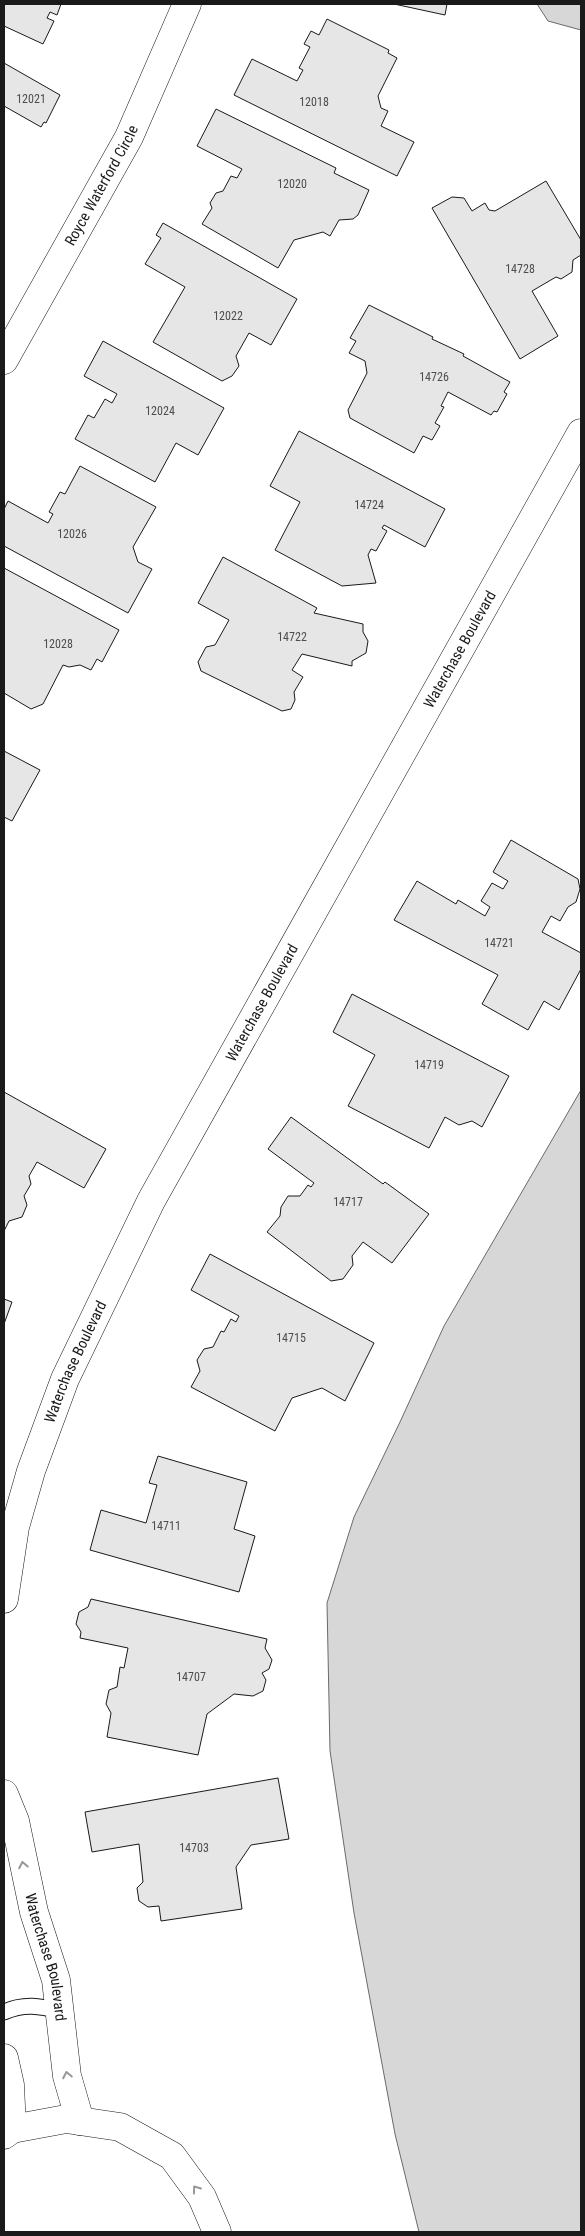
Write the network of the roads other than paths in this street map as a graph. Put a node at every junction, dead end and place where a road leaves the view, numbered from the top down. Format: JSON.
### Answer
{"nodes":[{"id":1,"x":187,"y":4,"type":"edge"},
{"id":2,"x":4,"y":360,"type":"edge"},
{"id":3,"x":581,"y":433,"type":"edge"},
{"id":4,"x":4,"y":1599,"type":"edge"},
{"id":5,"x":4,"y":1794,"type":"edge"},
{"id":6,"x":61,"y":2011,"type":"junction"},
{"id":7,"x":4,"y":2012,"type":"edge"},
{"id":8,"x":4,"y":2058,"type":"edge"},
{"id":9,"x":80,"y":2122,"type":"junction"},
{"id":10,"x":8,"y":2132,"type":"edge"},
{"id":11,"x":217,"y":2232,"type":"edge"}],
"edges":[{"from":1,"to":2,"type":"street","name":"Royce Waterford Circle"},
{"from":3,"to":4,"type":"street","name":"Waterchase Boulevard"},
{"from":6,"to":5,"type":"street","name":"Waterchase Boulevard","one_way":true},
{"from":6,"to":7,"type":"lane"},
{"from":9,"to":6,"type":"street","name":"Waterchase Boulevard","one_way":true},
{"from":8,"to":10,"type":"street"},
{"from":9,"to":10,"type":"street"},
{"from":11,"to":9,"type":"street","one_way":true}]}
